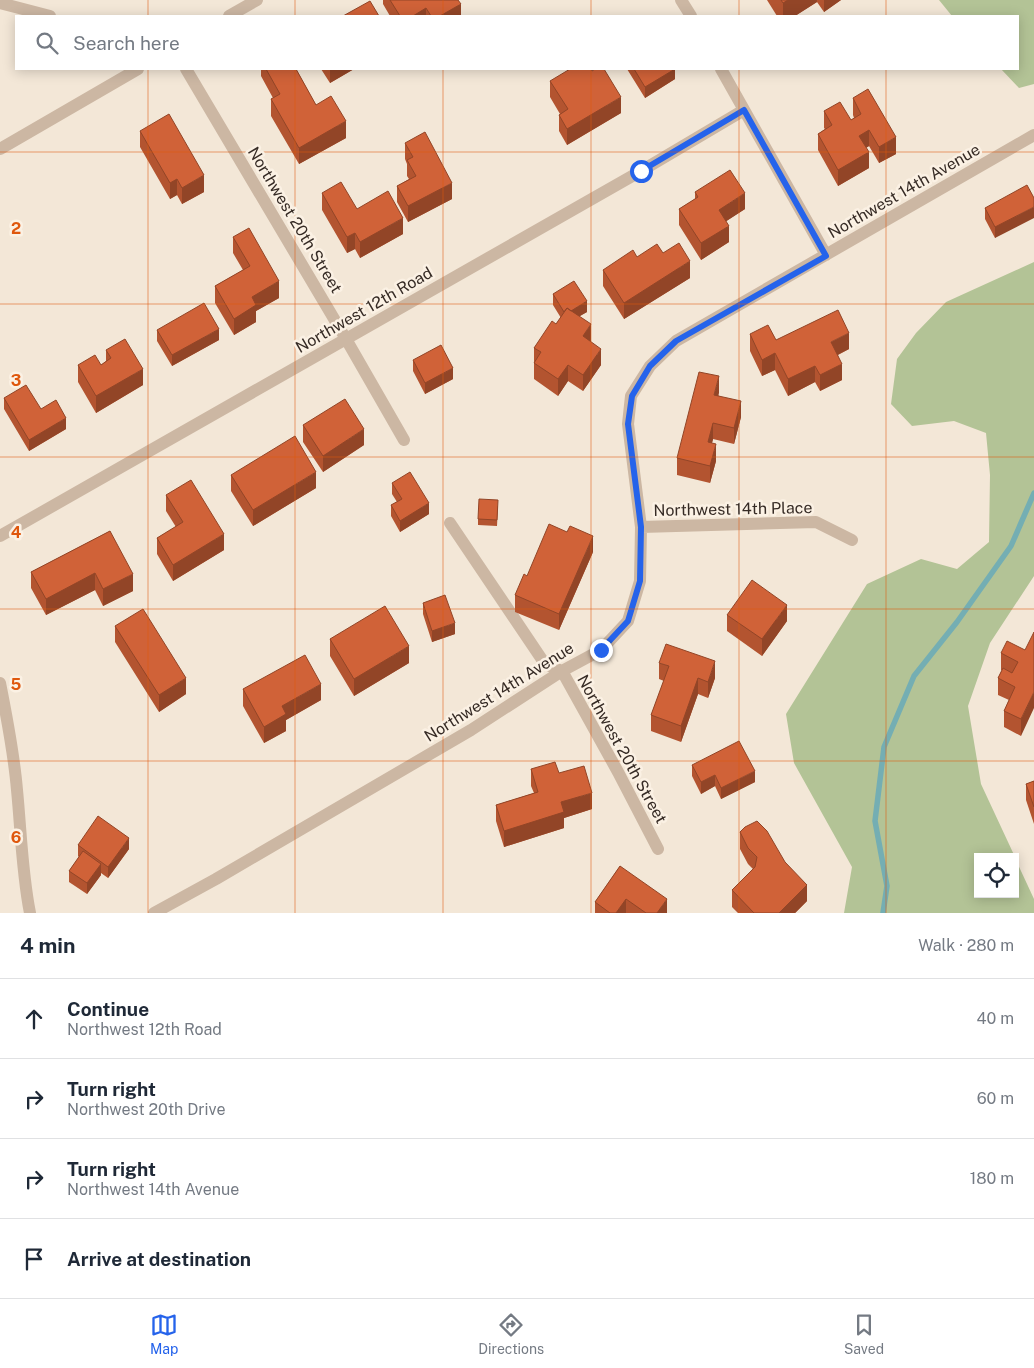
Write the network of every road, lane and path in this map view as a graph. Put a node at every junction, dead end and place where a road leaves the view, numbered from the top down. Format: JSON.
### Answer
{"nodes":[{"id":1,"x":257,"y":0,"type":"edge"},
{"id":2,"x":682,"y":0,"type":"edge"},
{"id":3,"x":0,"y":3,"type":"edge"},
{"id":4,"x":46,"y":15,"type":"edge"},
{"id":5,"x":231,"y":15,"type":"edge"},
{"id":6,"x":690,"y":15,"type":"edge"},
{"id":7,"x":136,"y":70,"type":"edge"},
{"id":8,"x":187,"y":70,"type":"edge"},
{"id":9,"x":722,"y":70,"type":"edge"},
{"id":10,"x":744,"y":110,"type":"junction"},
{"id":11,"x":1034,"y":135,"type":"edge"},
{"id":12,"x":0,"y":149,"type":"edge"},
{"id":13,"x":826,"y":256,"type":"junction"},
{"id":14,"x":346,"y":339,"type":"junction"},
{"id":15,"x":404,"y":440,"type":"dead end"},
{"id":16,"x":450,"y":523,"type":"dead end"},
{"id":17,"x":641,"y":527,"type":"junction"},
{"id":18,"x":0,"y":536,"type":"edge"},
{"id":19,"x":852,"y":540,"type":"dead end"},
{"id":20,"x":562,"y":672,"type":"junction"},
{"id":21,"x":0,"y":683,"type":"edge"},
{"id":22,"x":658,"y":849,"type":"dead end"},
{"id":23,"x":30,"y":913,"type":"edge"},
{"id":24,"x":154,"y":913,"type":"edge"}],
"edges":[{"from":1,"to":5,"type":"street"},
{"from":2,"to":6,"type":"street"},
{"from":3,"to":4,"type":"street"},
{"from":7,"to":12,"type":"street"},
{"from":8,"to":14,"type":"street","name":"Northwest 20th Street"},
{"from":9,"to":10,"type":"street"},
{"from":10,"to":13,"type":"street"},
{"from":10,"to":14,"type":"street","name":"Northwest 12th Road"},
{"from":11,"to":13,"type":"street","name":"Northwest 14th Avenue"},
{"from":13,"to":17,"type":"street","name":"Northwest 14th Avenue"},
{"from":14,"to":15,"type":"street","name":"Northwest 20th Street"},
{"from":14,"to":18,"type":"street","name":"Northwest 12th Road"},
{"from":16,"to":20,"type":"street","name":"Northwest 20th Street"},
{"from":17,"to":19,"type":"street","name":"Northwest 14th Place"},
{"from":17,"to":20,"type":"street","name":"Northwest 14th Avenue"},
{"from":20,"to":22,"type":"street","name":"Northwest 20th Street"},
{"from":20,"to":24,"type":"street","name":"Northwest 14th Avenue"},
{"from":21,"to":23,"type":"street"}]}
